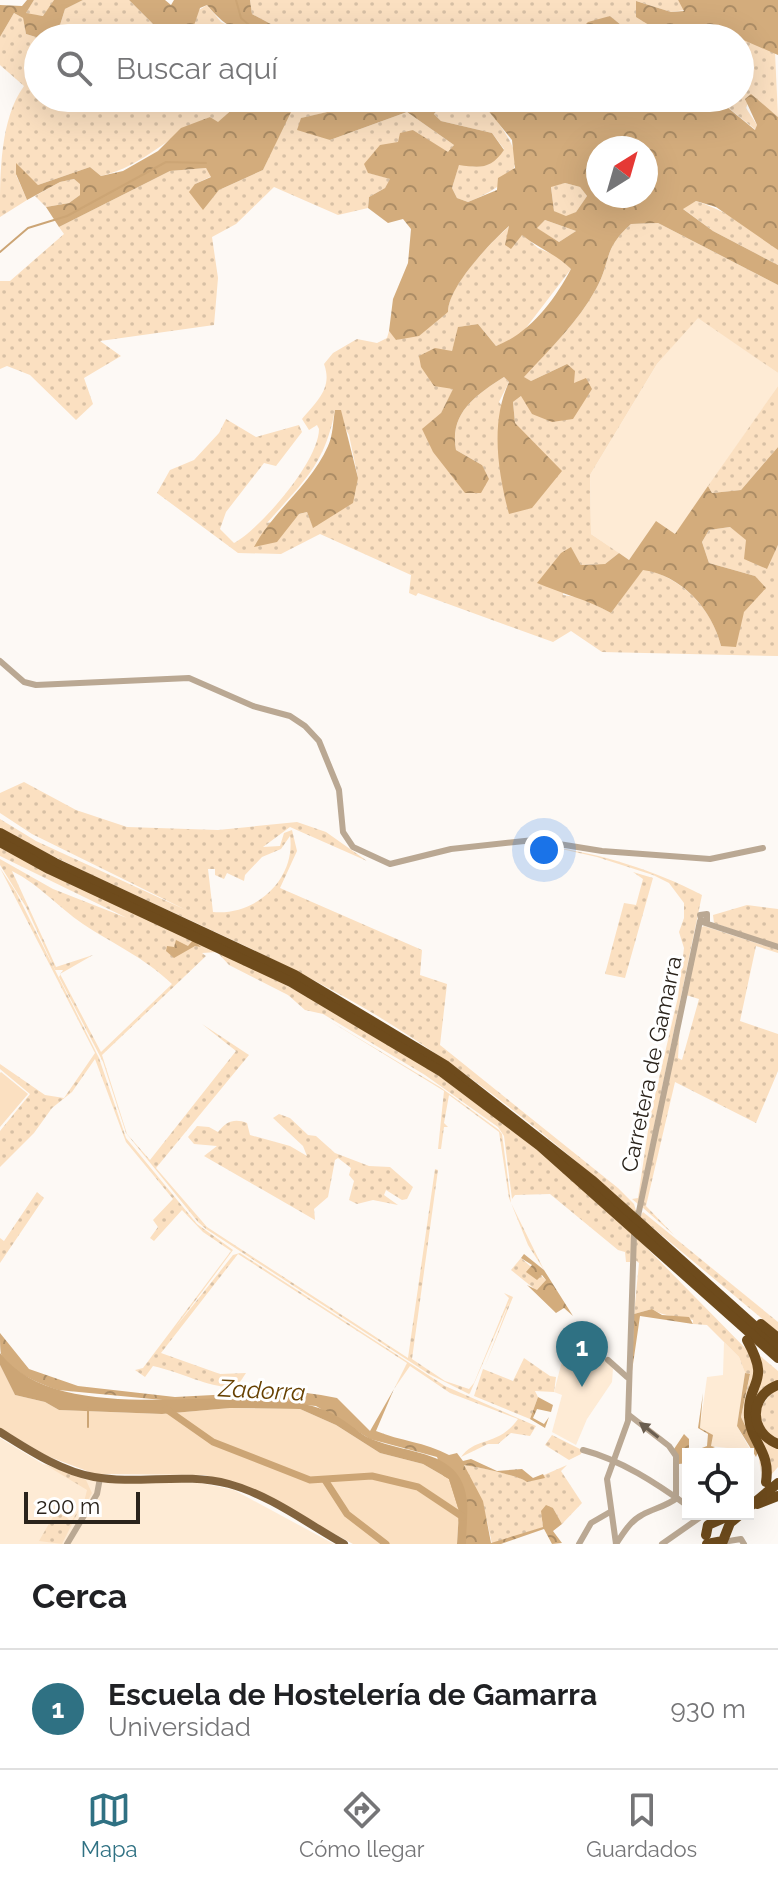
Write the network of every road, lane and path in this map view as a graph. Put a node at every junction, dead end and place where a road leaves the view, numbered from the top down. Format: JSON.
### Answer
{"nodes":[{"id":1,"x":0,"y":661,"type":"edge"},
{"id":2,"x":0,"y":833,"type":"edge"},
{"id":3,"x":0,"y":842,"type":"edge"},
{"id":4,"x":763,"y":848,"type":"dead end"},
{"id":5,"x":778,"y":947,"type":"edge"},
{"id":6,"x":638,"y":1216,"type":"dead end"},
{"id":7,"x":634,"y":1234,"type":"dead end"},
{"id":8,"x":679,"y":1258,"type":"junction"},
{"id":9,"x":688,"y":1280,"type":"junction"},
{"id":10,"x":777,"y":1336,"type":"edge"},
{"id":11,"x":747,"y":1340,"type":"junction"},
{"id":12,"x":778,"y":1347,"type":"edge"},
{"id":13,"x":778,"y":1358,"type":"edge"},
{"id":14,"x":608,"y":1360,"type":"dead end"},
{"id":15,"x":778,"y":1367,"type":"edge"},
{"id":16,"x":627,"y":1377,"type":"junction"},
{"id":17,"x":778,"y":1385,"type":"edge"},
{"id":18,"x":629,"y":1415,"type":"junction"},
{"id":19,"x":0,"y":1432,"type":"edge"},
{"id":20,"x":778,"y":1444,"type":"edge"},
{"id":21,"x":583,"y":1450,"type":"dead end"},
{"id":22,"x":612,"y":1461,"type":"junction"},
{"id":23,"x":778,"y":1473,"type":"edge"},
{"id":24,"x":100,"y":1478,"type":"junction"},
{"id":25,"x":766,"y":1482,"type":"junction"},
{"id":26,"x":778,"y":1483,"type":"edge"},
{"id":27,"x":754,"y":1492,"type":"edge"},
{"id":28,"x":754,"y":1493,"type":"edge"},
{"id":29,"x":778,"y":1496,"type":"edge"},
{"id":30,"x":677,"y":1498,"type":"junction"},
{"id":31,"x":682,"y":1502,"type":"edge"},
{"id":32,"x":754,"y":1503,"type":"edge"},
{"id":33,"x":754,"y":1506,"type":"edge"},
{"id":34,"x":610,"y":1512,"type":"junction"},
{"id":35,"x":694,"y":1520,"type":"edge"},
{"id":36,"x":700,"y":1520,"type":"edge"},
{"id":37,"x":723,"y":1523,"type":"edge"},
{"id":38,"x":708,"y":1540,"type":"edge"},
{"id":39,"x":733,"y":1541,"type":"junction"},
{"id":40,"x":67,"y":1544,"type":"edge"},
{"id":41,"x":344,"y":1544,"type":"edge"},
{"id":42,"x":579,"y":1544,"type":"edge"},
{"id":43,"x":616,"y":1544,"type":"edge"},
{"id":44,"x":662,"y":1544,"type":"edge"},
{"id":45,"x":744,"y":1544,"type":"edge"}],
"edges":[{"from":1,"to":4,"type":"street"},
{"from":2,"to":8,"type":"highway"},
{"from":3,"to":9,"type":"highway"},
{"from":5,"to":6,"type":"street","name":"Carretera de Gamarra"},
{"from":7,"to":16,"type":"street"},
{"from":8,"to":10,"type":"highway"},
{"from":8,"to":12,"type":"highway"},
{"from":9,"to":11,"type":"highway"},
{"from":9,"to":13,"type":"highway"},
{"from":11,"to":15,"type":"highway"},
{"from":11,"to":25,"type":"highway"},
{"from":14,"to":16,"type":"street"},
{"from":16,"to":18,"type":"street"},
{"from":17,"to":20,"type":"highway"},
{"from":18,"to":22,"type":"street"},
{"from":30,"to":18,"type":"street","one_way":true},
{"from":19,"to":24,"type":"main road"},
{"from":21,"to":22,"type":"street"},
{"from":22,"to":30,"type":"street"},
{"from":22,"to":34,"type":"street"},
{"from":23,"to":25,"type":"highway"},
{"from":23,"to":28,"type":"highway"},
{"from":24,"to":40,"type":"street"},
{"from":24,"to":41,"type":"main road"},
{"from":25,"to":27,"type":"highway"},
{"from":26,"to":32,"type":"highway"},
{"from":29,"to":33,"type":"highway"},
{"from":30,"to":31,"type":"street"},
{"from":30,"to":43,"type":"street"},
{"from":34,"to":42,"type":"street"},
{"from":34,"to":43,"type":"street"},
{"from":35,"to":44,"type":"street"},
{"from":36,"to":38,"type":"street"},
{"from":37,"to":38,"type":"highway"},
{"from":37,"to":38,"type":"highway"},
{"from":37,"to":39,"type":"street"},
{"from":38,"to":39,"type":"street"},
{"from":39,"to":45,"type":"street"}]}
